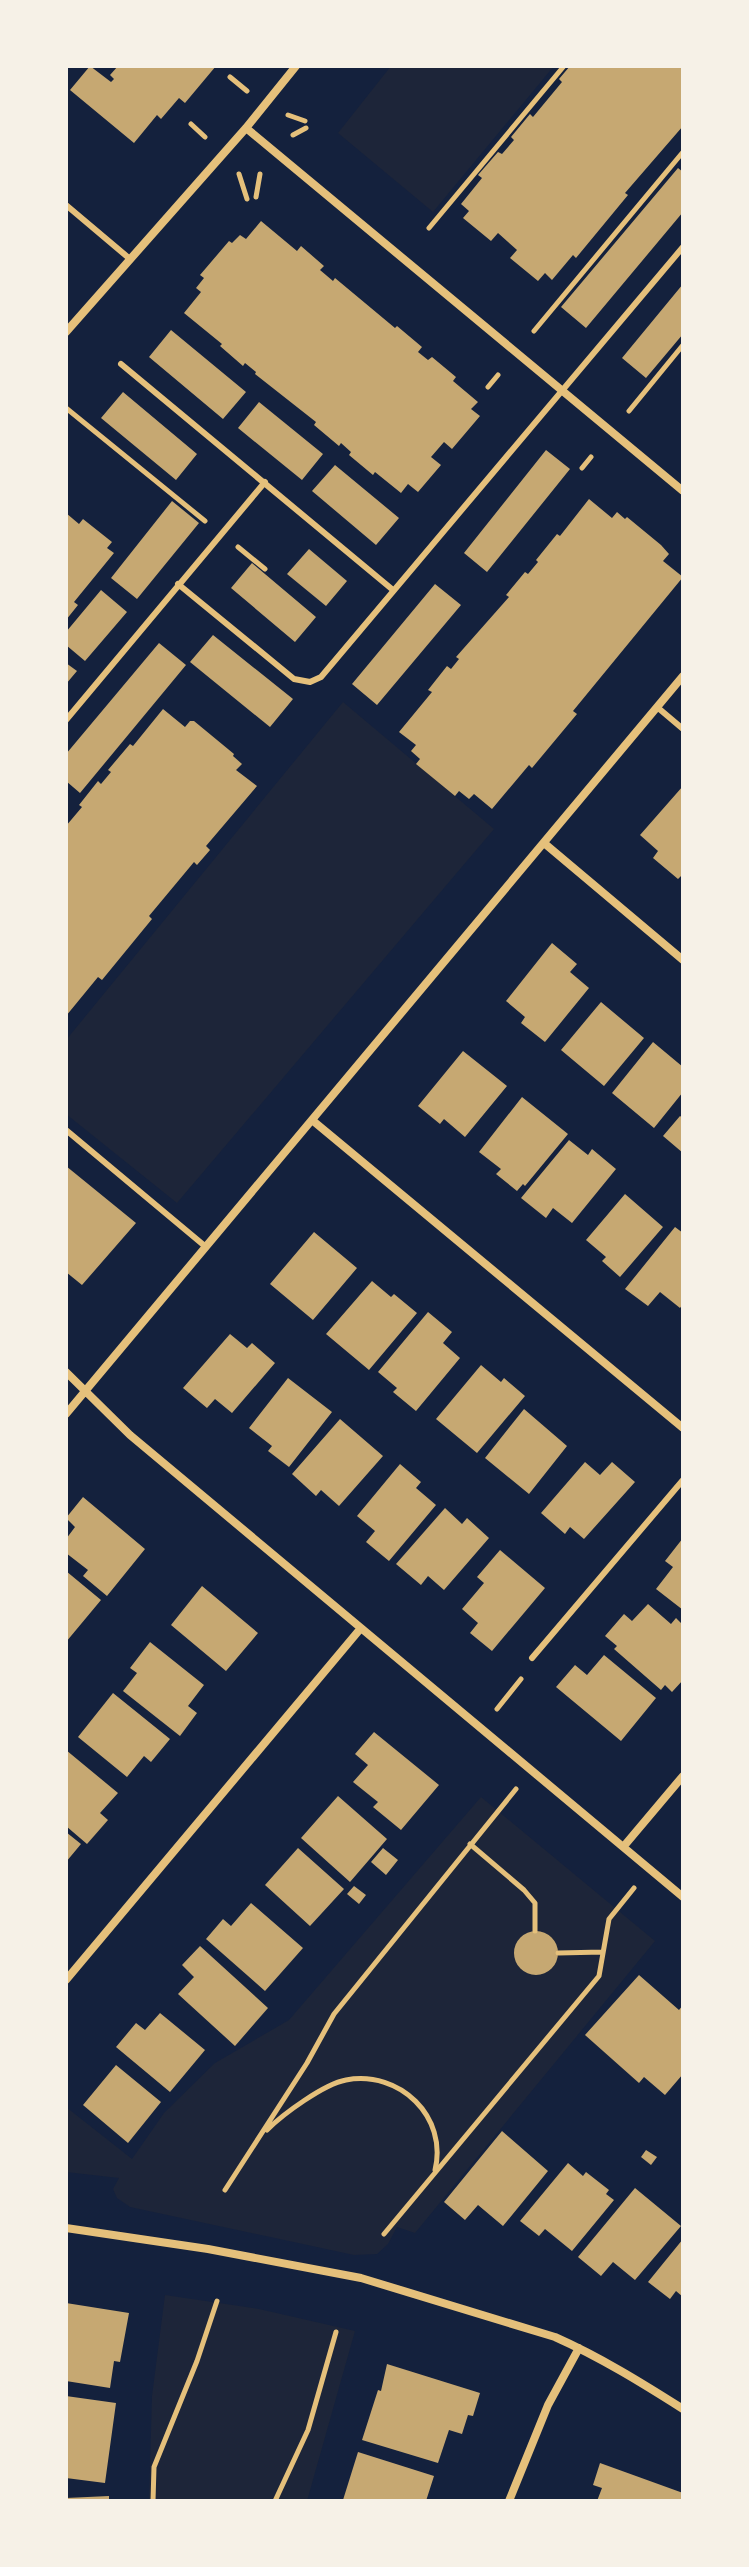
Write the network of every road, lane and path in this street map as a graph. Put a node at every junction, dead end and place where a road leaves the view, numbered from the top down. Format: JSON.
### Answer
{"nodes":[{"id":1,"x":296,"y":66,"type":"edge"},
{"id":2,"x":564,"y":66,"type":"edge"},
{"id":3,"x":230,"y":77,"type":"dead end"},
{"id":4,"x":247,"y":91,"type":"dead end"},
{"id":5,"x":288,"y":115,"type":"dead end"},
{"id":6,"x":191,"y":124,"type":"dead end"},
{"id":7,"x":246,"y":128,"type":"junction"},
{"id":8,"x":291,"y":137,"type":"dead end"},
{"id":9,"x":207,"y":138,"type":"dead end"},
{"id":10,"x":683,"y":152,"type":"edge"},
{"id":11,"x":239,"y":174,"type":"dead end"},
{"id":12,"x":260,"y":174,"type":"dead end"},
{"id":13,"x":256,"y":197,"type":"dead end"},
{"id":14,"x":247,"y":199,"type":"dead end"},
{"id":15,"x":66,"y":205,"type":"edge"},
{"id":16,"x":429,"y":228,"type":"dead end"},
{"id":17,"x":683,"y":247,"type":"edge"},
{"id":18,"x":130,"y":259,"type":"junction"},
{"id":19,"x":534,"y":331,"type":"dead end"},
{"id":20,"x":66,"y":332,"type":"edge"},
{"id":21,"x":683,"y":345,"type":"edge"},
{"id":22,"x":121,"y":364,"type":"dead end"},
{"id":23,"x":498,"y":375,"type":"dead end"},
{"id":24,"x":488,"y":387,"type":"dead end"},
{"id":25,"x":563,"y":391,"type":"junction"},
{"id":26,"x":66,"y":408,"type":"edge"},
{"id":27,"x":629,"y":411,"type":"dead end"},
{"id":28,"x":591,"y":457,"type":"dead end"},
{"id":29,"x":582,"y":468,"type":"dead end"},
{"id":30,"x":265,"y":482,"type":"junction"},
{"id":31,"x":683,"y":491,"type":"edge"},
{"id":32,"x":222,"y":534,"type":"junction"},
{"id":33,"x":265,"y":569,"type":"dead end"},
{"id":34,"x":178,"y":584,"type":"junction"},
{"id":35,"x":393,"y":590,"type":"junction"},
{"id":36,"x":683,"y":676,"type":"edge"},
{"id":37,"x":657,"y":707,"type":"junction"},
{"id":38,"x":66,"y":720,"type":"edge"},
{"id":39,"x":683,"y":729,"type":"edge"},
{"id":40,"x":544,"y":843,"type":"junction"},
{"id":41,"x":683,"y":960,"type":"edge"},
{"id":42,"x":312,"y":1120,"type":"junction"},
{"id":43,"x":66,"y":1130,"type":"edge"},
{"id":44,"x":206,"y":1247,"type":"junction"},
{"id":45,"x":66,"y":1372,"type":"edge"},
{"id":46,"x":86,"y":1392,"type":"junction"},
{"id":47,"x":66,"y":1414,"type":"edge"},
{"id":48,"x":683,"y":1428,"type":"edge"},
{"id":49,"x":683,"y":1480,"type":"edge"},
{"id":50,"x":361,"y":1628,"type":"junction"},
{"id":51,"x":532,"y":1658,"type":"joint"},
{"id":52,"x":481,"y":1728,"type":"junction"},
{"id":53,"x":532,"y":1770,"type":"junction"},
{"id":54,"x":683,"y":1776,"type":"edge"},
{"id":55,"x":470,"y":1844,"type":"junction"},
{"id":56,"x":624,"y":1846,"type":"junction"},
{"id":57,"x":649,"y":1869,"type":"junction"},
{"id":58,"x":683,"y":1897,"type":"edge"},
{"id":59,"x":535,"y":1931,"type":"dead end"},
{"id":60,"x":603,"y":1952,"type":"junction"},
{"id":61,"x":558,"y":1953,"type":"dead end"},
{"id":62,"x":66,"y":1980,"type":"edge"},
{"id":63,"x":258,"y":2139,"type":"junction"},
{"id":64,"x":434,"y":2172,"type":"junction"},
{"id":65,"x":225,"y":2190,"type":"dead end"},
{"id":66,"x":66,"y":2228,"type":"edge"},
{"id":67,"x":384,"y":2234,"type":"dead end"},
{"id":68,"x":217,"y":2301,"type":"dead end"},
{"id":69,"x":336,"y":2332,"type":"dead end"},
{"id":70,"x":579,"y":2348,"type":"junction"},
{"id":71,"x":683,"y":2409,"type":"edge"},
{"id":72,"x":153,"y":2501,"type":"edge"},
{"id":73,"x":275,"y":2501,"type":"edge"},
{"id":74,"x":509,"y":2501,"type":"edge"}],
"edges":[{"from":1,"to":7,"type":"street"},
{"from":2,"to":16,"type":"path"},
{"from":3,"to":4,"type":"path"},
{"from":5,"to":8,"type":"path"},
{"from":6,"to":9,"type":"path"},
{"from":7,"to":18,"type":"street"},
{"from":7,"to":25,"type":"street"},
{"from":10,"to":19,"type":"path"},
{"from":11,"to":14,"type":"path"},
{"from":12,"to":13,"type":"path"},
{"from":15,"to":18,"type":"lane"},
{"from":17,"to":25,"type":"lane"},
{"from":18,"to":20,"type":"street"},
{"from":21,"to":27,"type":"path"},
{"from":22,"to":30,"type":"lane"},
{"from":23,"to":24,"type":"path"},
{"from":25,"to":31,"type":"street"},
{"from":25,"to":35,"type":"lane"},
{"from":26,"to":32,"type":"path"},
{"from":28,"to":29,"type":"path"},
{"from":30,"to":32,"type":"lane"},
{"from":30,"to":35,"type":"lane"},
{"from":32,"to":33,"type":"path"},
{"from":32,"to":34,"type":"lane"},
{"from":34,"to":35,"type":"lane"},
{"from":34,"to":38,"type":"lane"},
{"from":36,"to":37,"type":"street"},
{"from":37,"to":39,"type":"lane"},
{"from":37,"to":40,"type":"street"},
{"from":40,"to":41,"type":"street"},
{"from":40,"to":42,"type":"street"},
{"from":42,"to":44,"type":"street"},
{"from":42,"to":48,"type":"street"},
{"from":43,"to":44,"type":"lane"},
{"from":44,"to":46,"type":"street"},
{"from":45,"to":46,"type":"street"},
{"from":46,"to":47,"type":"street"},
{"from":46,"to":50,"type":"street"},
{"from":49,"to":51,"type":"lane"},
{"from":50,"to":52,"type":"street"},
{"from":50,"to":62,"type":"street"},
{"from":51,"to":52,"type":"path"},
{"from":52,"to":53,"type":"street"},
{"from":53,"to":55,"type":"path"},
{"from":53,"to":56,"type":"street"},
{"from":54,"to":56,"type":"street"},
{"from":55,"to":59,"type":"path"},
{"from":55,"to":63,"type":"path"},
{"from":56,"to":57,"type":"street"},
{"from":57,"to":58,"type":"street"},
{"from":57,"to":60,"type":"path"},
{"from":60,"to":61,"type":"path"},
{"from":60,"to":64,"type":"path"},
{"from":63,"to":64,"type":"path"},
{"from":63,"to":65,"type":"path"},
{"from":64,"to":67,"type":"path"},
{"from":66,"to":70,"type":"street"},
{"from":68,"to":72,"type":"path"},
{"from":69,"to":73,"type":"path"},
{"from":70,"to":71,"type":"street"},
{"from":70,"to":74,"type":"street"}]}
